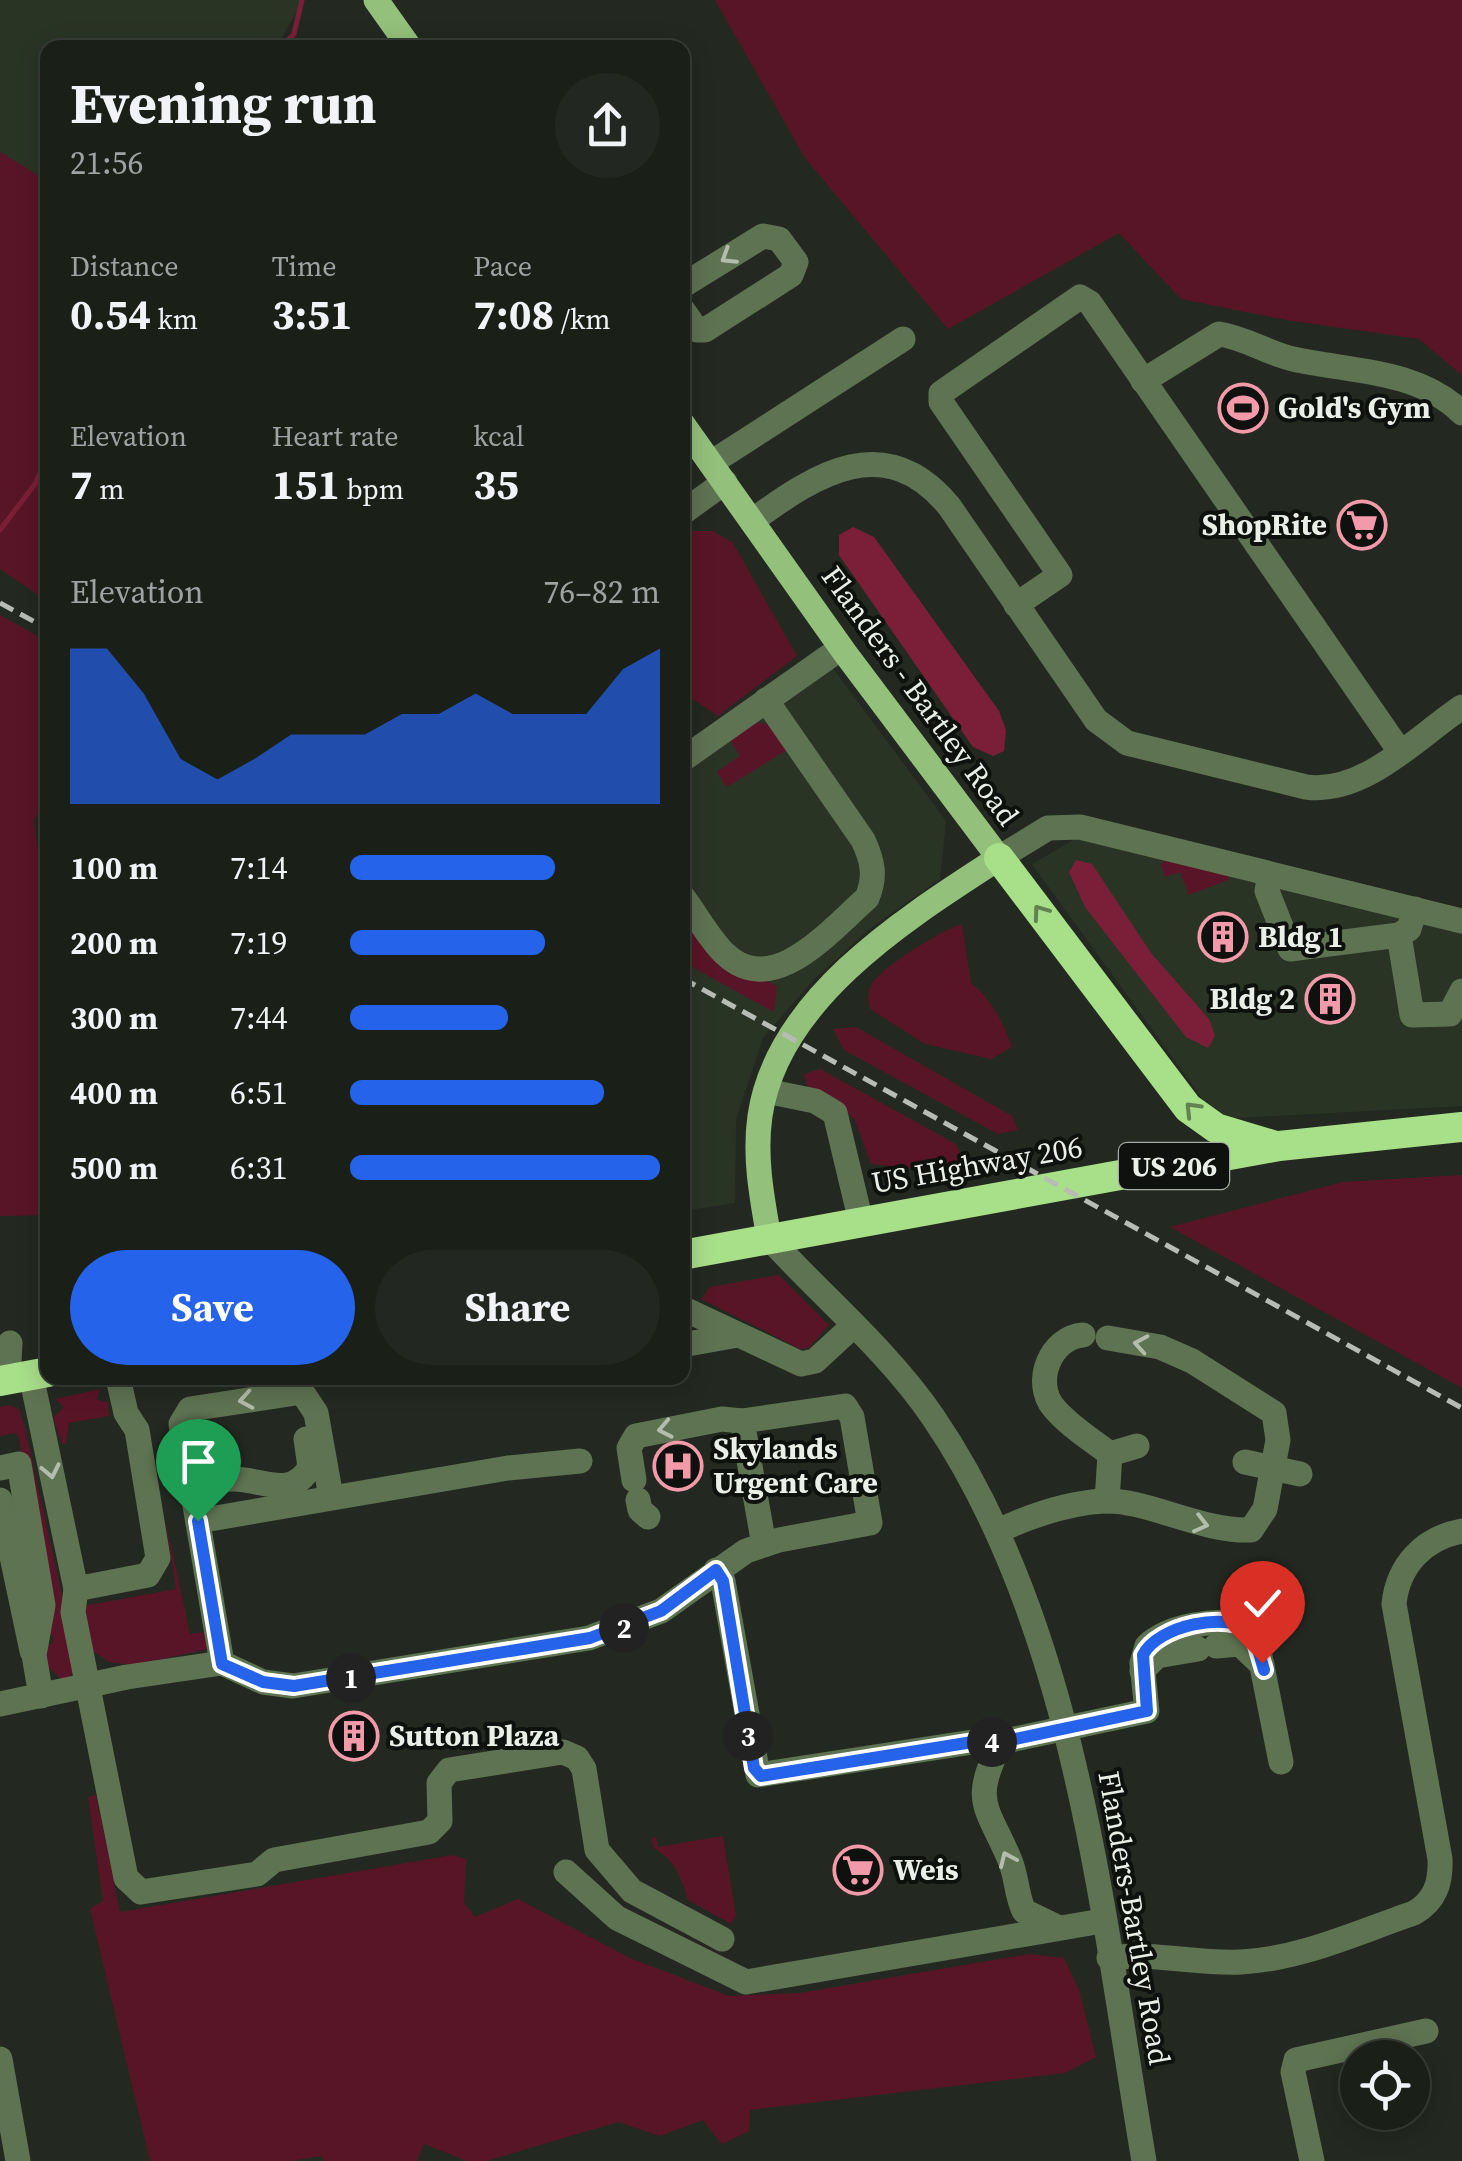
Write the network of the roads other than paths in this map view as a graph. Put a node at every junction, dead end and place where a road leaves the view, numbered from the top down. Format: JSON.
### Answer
{"nodes":[{"id":1,"x":376,"y":0,"type":"edge"},
{"id":2,"x":399,"y":40,"type":"edge"},
{"id":3,"x":690,"y":281,"type":"edge"},
{"id":4,"x":690,"y":320,"type":"edge"},
{"id":5,"x":903,"y":339,"type":"dead end"},
{"id":6,"x":1143,"y":381,"type":"junction"},
{"id":7,"x":1462,"y":413,"type":"edge"},
{"id":8,"x":690,"y":433,"type":"edge"},
{"id":9,"x":718,"y":473,"type":"junction"},
{"id":10,"x":690,"y":504,"type":"edge"},
{"id":11,"x":752,"y":521,"type":"junction"},
{"id":12,"x":1016,"y":605,"type":"junction"},
{"id":13,"x":841,"y":648,"type":"junction"},
{"id":14,"x":766,"y":700,"type":"junction"},
{"id":15,"x":1462,"y":707,"type":"edge"},
{"id":16,"x":1399,"y":750,"type":"junction"},
{"id":17,"x":690,"y":754,"type":"edge"},
{"id":18,"x":999,"y":858,"type":"junction"},
{"id":19,"x":1270,"y":874,"type":"junction"},
{"id":20,"x":690,"y":907,"type":"edge"},
{"id":21,"x":1415,"y":909,"type":"junction"},
{"id":22,"x":1462,"y":920,"type":"edge"},
{"id":23,"x":1399,"y":935,"type":"junction"},
{"id":24,"x":1462,"y":990,"type":"edge"},
{"id":25,"x":766,"y":1091,"type":"junction"},
{"id":26,"x":1462,"y":1127,"type":"edge"},
{"id":27,"x":1279,"y":1146,"type":"junction"},
{"id":28,"x":861,"y":1222,"type":"junction"},
{"id":29,"x":769,"y":1238,"type":"junction"},
{"id":30,"x":690,"y":1253,"type":"edge"},
{"id":31,"x":690,"y":1312,"type":"edge"},
{"id":32,"x":853,"y":1326,"type":"junction"},
{"id":33,"x":738,"y":1335,"type":"junction"},
{"id":34,"x":10,"y":1343,"type":"dead end"},
{"id":35,"x":690,"y":1344,"type":"edge"},
{"id":36,"x":22,"y":1377,"type":"edge"},
{"id":37,"x":120,"y":1385,"type":"edge"},
{"id":38,"x":296,"y":1391,"type":"junction"},
{"id":39,"x":742,"y":1421,"type":"junction"},
{"id":40,"x":1137,"y":1446,"type":"dead end"},
{"id":41,"x":1110,"y":1454,"type":"junction"},
{"id":42,"x":580,"y":1460,"type":"dead end"},
{"id":43,"x":1245,"y":1462,"type":"dead end"},
{"id":44,"x":0,"y":1468,"type":"edge"},
{"id":45,"x":1272,"y":1468,"type":"junction"},
{"id":46,"x":1300,"y":1474,"type":"dead end"},
{"id":47,"x":192,"y":1486,"type":"junction"},
{"id":48,"x":331,"y":1497,"type":"junction"},
{"id":49,"x":640,"y":1499,"type":"dead end"},
{"id":50,"x":0,"y":1500,"type":"edge"},
{"id":51,"x":1107,"y":1501,"type":"junction"},
{"id":52,"x":198,"y":1521,"type":"junction"},
{"id":53,"x":998,"y":1531,"type":"junction"},
{"id":54,"x":1462,"y":1531,"type":"edge"},
{"id":55,"x":764,"y":1545,"type":"junction"},
{"id":56,"x":716,"y":1570,"type":"junction"},
{"id":57,"x":76,"y":1589,"type":"junction"},
{"id":58,"x":34,"y":1656,"type":"junction"},
{"id":59,"x":222,"y":1664,"type":"junction"},
{"id":60,"x":1264,"y":1670,"type":"junction"},
{"id":61,"x":1142,"y":1671,"type":"junction"},
{"id":62,"x":91,"y":1686,"type":"junction"},
{"id":63,"x":41,"y":1696,"type":"junction"},
{"id":64,"x":0,"y":1704,"type":"edge"},
{"id":65,"x":1064,"y":1727,"type":"junction"},
{"id":66,"x":1001,"y":1742,"type":"junction"},
{"id":67,"x":1281,"y":1762,"type":"dead end"},
{"id":68,"x":566,"y":1872,"type":"dead end"},
{"id":69,"x":632,"y":1891,"type":"junction"},
{"id":70,"x":616,"y":1918,"type":"junction"},
{"id":71,"x":1102,"y":1921,"type":"junction"},
{"id":72,"x":1062,"y":1928,"type":"junction"},
{"id":73,"x":722,"y":1940,"type":"dead end"},
{"id":74,"x":1109,"y":1958,"type":"junction"},
{"id":75,"x":1426,"y":2031,"type":"dead end"},
{"id":76,"x":0,"y":2059,"type":"edge"},
{"id":77,"x":18,"y":2161,"type":"edge"},
{"id":78,"x":1144,"y":2161,"type":"edge"},
{"id":79,"x":1312,"y":2161,"type":"edge"}],
"edges":[{"from":1,"to":2,"type":"main road"},
{"from":4,"to":3,"type":"street","one_way":true},
{"from":5,"to":9,"type":"street"},
{"from":6,"to":7,"type":"street"},
{"from":6,"to":12,"type":"street"},
{"from":6,"to":16,"type":"street"},
{"from":8,"to":9,"type":"main road","name":"Flanders - Bartley Road"},
{"from":9,"to":10,"type":"street"},
{"from":9,"to":11,"type":"main road","name":"Flanders - Bartley Road"},
{"from":11,"to":12,"type":"street"},
{"from":11,"to":13,"type":"main road","name":"Flanders - Bartley Road"},
{"from":12,"to":16,"type":"street"},
{"from":13,"to":14,"type":"street"},
{"from":13,"to":18,"type":"main road","name":"Flanders - Bartley Road"},
{"from":14,"to":17,"type":"street"},
{"from":14,"to":20,"type":"street"},
{"from":15,"to":16,"type":"street"},
{"from":18,"to":19,"type":"street"},
{"from":18,"to":25,"type":"main road","name":"Flanders - Bartley Road"},
{"from":27,"to":18,"type":"highway","one_way":true},
{"from":19,"to":21,"type":"street"},
{"from":19,"to":23,"type":"street"},
{"from":21,"to":22,"type":"street"},
{"from":21,"to":23,"type":"street"},
{"from":23,"to":24,"type":"street"},
{"from":25,"to":28,"type":"street"},
{"from":25,"to":29,"type":"main road","name":"Flanders - Bartley Road"},
{"from":26,"to":27,"type":"highway","name":"US Highway 206","number":"US 206"},
{"from":27,"to":28,"type":"highway","name":"US Highway 206","number":"US 206"},
{"from":28,"to":29,"type":"highway","name":"US Highway 206","number":"US 206"},
{"from":29,"to":30,"type":"highway","name":"US Highway 206","number":"US 206"},
{"from":29,"to":32,"type":"street","name":"Flanders-Bartley Road"},
{"from":31,"to":33,"type":"street"},
{"from":32,"to":33,"type":"street"},
{"from":32,"to":53,"type":"street","name":"Flanders-Bartley Road"},
{"from":33,"to":35,"type":"street"},
{"from":34,"to":36,"type":"street"},
{"from":36,"to":57,"type":"street","one_way":true},
{"from":37,"to":57,"type":"street"},
{"from":38,"to":47,"type":"street","one_way":true},
{"from":38,"to":47,"type":"street"},
{"from":38,"to":48,"type":"street"},
{"from":39,"to":49,"type":"street","one_way":true},
{"from":39,"to":55,"type":"street"},
{"from":39,"to":55,"type":"street"},
{"from":40,"to":41,"type":"street"},
{"from":45,"to":41,"type":"street","one_way":true},
{"from":41,"to":51,"type":"street"},
{"from":42,"to":48,"type":"street"},
{"from":43,"to":45,"type":"street"},
{"from":44,"to":58,"type":"street"},
{"from":45,"to":46,"type":"street"},
{"from":51,"to":45,"type":"street","one_way":true},
{"from":47,"to":52,"type":"street"},
{"from":48,"to":52,"type":"street"},
{"from":50,"to":58,"type":"street"},
{"from":51,"to":53,"type":"street"},
{"from":52,"to":59,"type":"street"},
{"from":53,"to":65,"type":"street","name":"Flanders-Bartley Road"},
{"from":54,"to":74,"type":"street"},
{"from":55,"to":56,"type":"street"},
{"from":56,"to":59,"type":"street"},
{"from":56,"to":66,"type":"street"},
{"from":57,"to":62,"type":"street"},
{"from":58,"to":63,"type":"street"},
{"from":59,"to":62,"type":"street"},
{"from":60,"to":61,"type":"street"},
{"from":60,"to":61,"type":"street"},
{"from":60,"to":67,"type":"street"},
{"from":61,"to":65,"type":"street"},
{"from":62,"to":63,"type":"street"},
{"from":62,"to":69,"type":"street"},
{"from":63,"to":64,"type":"street"},
{"from":65,"to":66,"type":"street"},
{"from":65,"to":71,"type":"street","name":"Flanders-Bartley Road"},
{"from":72,"to":66,"type":"street","one_way":true},
{"from":68,"to":70,"type":"street"},
{"from":69,"to":70,"type":"street"},
{"from":69,"to":73,"type":"street"},
{"from":70,"to":72,"type":"street"},
{"from":71,"to":72,"type":"street"},
{"from":71,"to":74,"type":"street","name":"Flanders-Bartley Road"},
{"from":74,"to":78,"type":"street","name":"Flanders-Bartley Road"},
{"from":75,"to":79,"type":"street"},
{"from":76,"to":77,"type":"street"}]}
